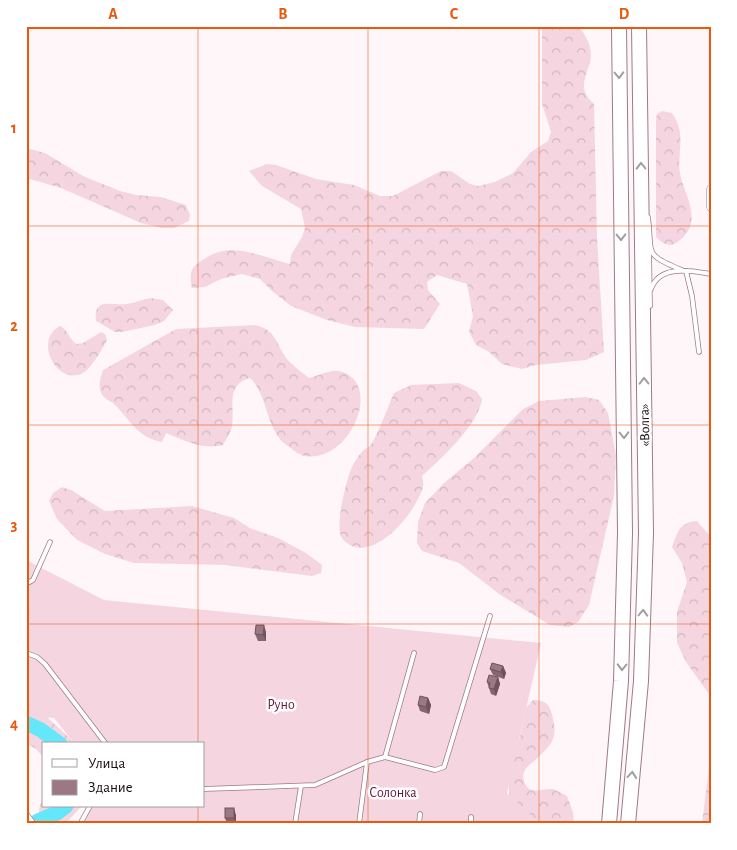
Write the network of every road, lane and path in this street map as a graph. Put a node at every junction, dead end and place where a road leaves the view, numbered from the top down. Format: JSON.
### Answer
{"nodes":[{"id":1,"x":618,"y":26,"type":"edge"},
{"id":2,"x":639,"y":26,"type":"edge"},
{"id":3,"x":711,"y":189,"type":"edge"},
{"id":4,"x":642,"y":200,"type":"junction"},
{"id":5,"x":711,"y":207,"type":"edge"},
{"id":6,"x":649,"y":247,"type":"junction"},
{"id":7,"x":684,"y":271,"type":"junction"},
{"id":8,"x":711,"y":274,"type":"edge"},
{"id":9,"x":650,"y":293,"type":"junction"},
{"id":10,"x":650,"y":311,"type":"dead end"},
{"id":11,"x":650,"y":320,"type":"dead end"},
{"id":12,"x":643,"y":345,"type":"junction"},
{"id":13,"x":698,"y":352,"type":"dead end"},
{"id":14,"x":50,"y":542,"type":"dead end"},
{"id":15,"x":26,"y":584,"type":"edge"},
{"id":16,"x":490,"y":616,"type":"dead end"},
{"id":17,"x":26,"y":653,"type":"edge"},
{"id":18,"x":414,"y":653,"type":"dead end"},
{"id":19,"x":104,"y":742,"type":"edge"},
{"id":20,"x":385,"y":757,"type":"junction"},
{"id":21,"x":366,"y":762,"type":"junction"},
{"id":22,"x":301,"y":786,"type":"junction"},
{"id":23,"x":205,"y":789,"type":"edge"},
{"id":24,"x":89,"y":808,"type":"edge"},
{"id":25,"x":26,"y":813,"type":"edge"},
{"id":26,"x":420,"y":814,"type":"dead end"},
{"id":27,"x":471,"y":817,"type":"dead end"},
{"id":28,"x":34,"y":824,"type":"edge"},
{"id":29,"x":80,"y":824,"type":"edge"},
{"id":30,"x":295,"y":824,"type":"edge"},
{"id":31,"x":359,"y":824,"type":"edge"},
{"id":32,"x":419,"y":824,"type":"edge"},
{"id":33,"x":471,"y":824,"type":"edge"},
{"id":34,"x":609,"y":824,"type":"edge"},
{"id":35,"x":628,"y":824,"type":"edge"}],
"edges":[{"from":1,"to":34,"type":"highway","name":"«Волга»","one_way":true},
{"from":4,"to":2,"type":"highway","name":"«Волга»","one_way":true},
{"from":3,"to":5,"type":"street"},
{"from":4,"to":6,"type":"lane"},
{"from":4,"to":12,"type":"highway","name":"«Волга»"},
{"from":6,"to":7,"type":"lane"},
{"from":6,"to":9,"type":"lane"},
{"from":7,"to":8,"type":"lane"},
{"from":7,"to":9,"type":"lane"},
{"from":7,"to":13,"type":"lane"},
{"from":9,"to":10,"type":"lane"},
{"from":11,"to":12,"type":"lane"},
{"from":35,"to":12,"type":"highway","name":"«Волга»","one_way":true},
{"from":14,"to":15,"type":"lane"},
{"from":16,"to":20,"type":"lane"},
{"from":17,"to":19,"type":"lane"},
{"from":18,"to":20,"type":"lane"},
{"from":20,"to":21,"type":"lane"},
{"from":21,"to":22,"type":"lane"},
{"from":21,"to":31,"type":"lane"},
{"from":22,"to":23,"type":"lane"},
{"from":22,"to":30,"type":"lane"},
{"from":24,"to":29,"type":"lane"},
{"from":25,"to":28,"type":"lane"},
{"from":26,"to":32,"type":"lane"},
{"from":27,"to":33,"type":"lane"}]}
